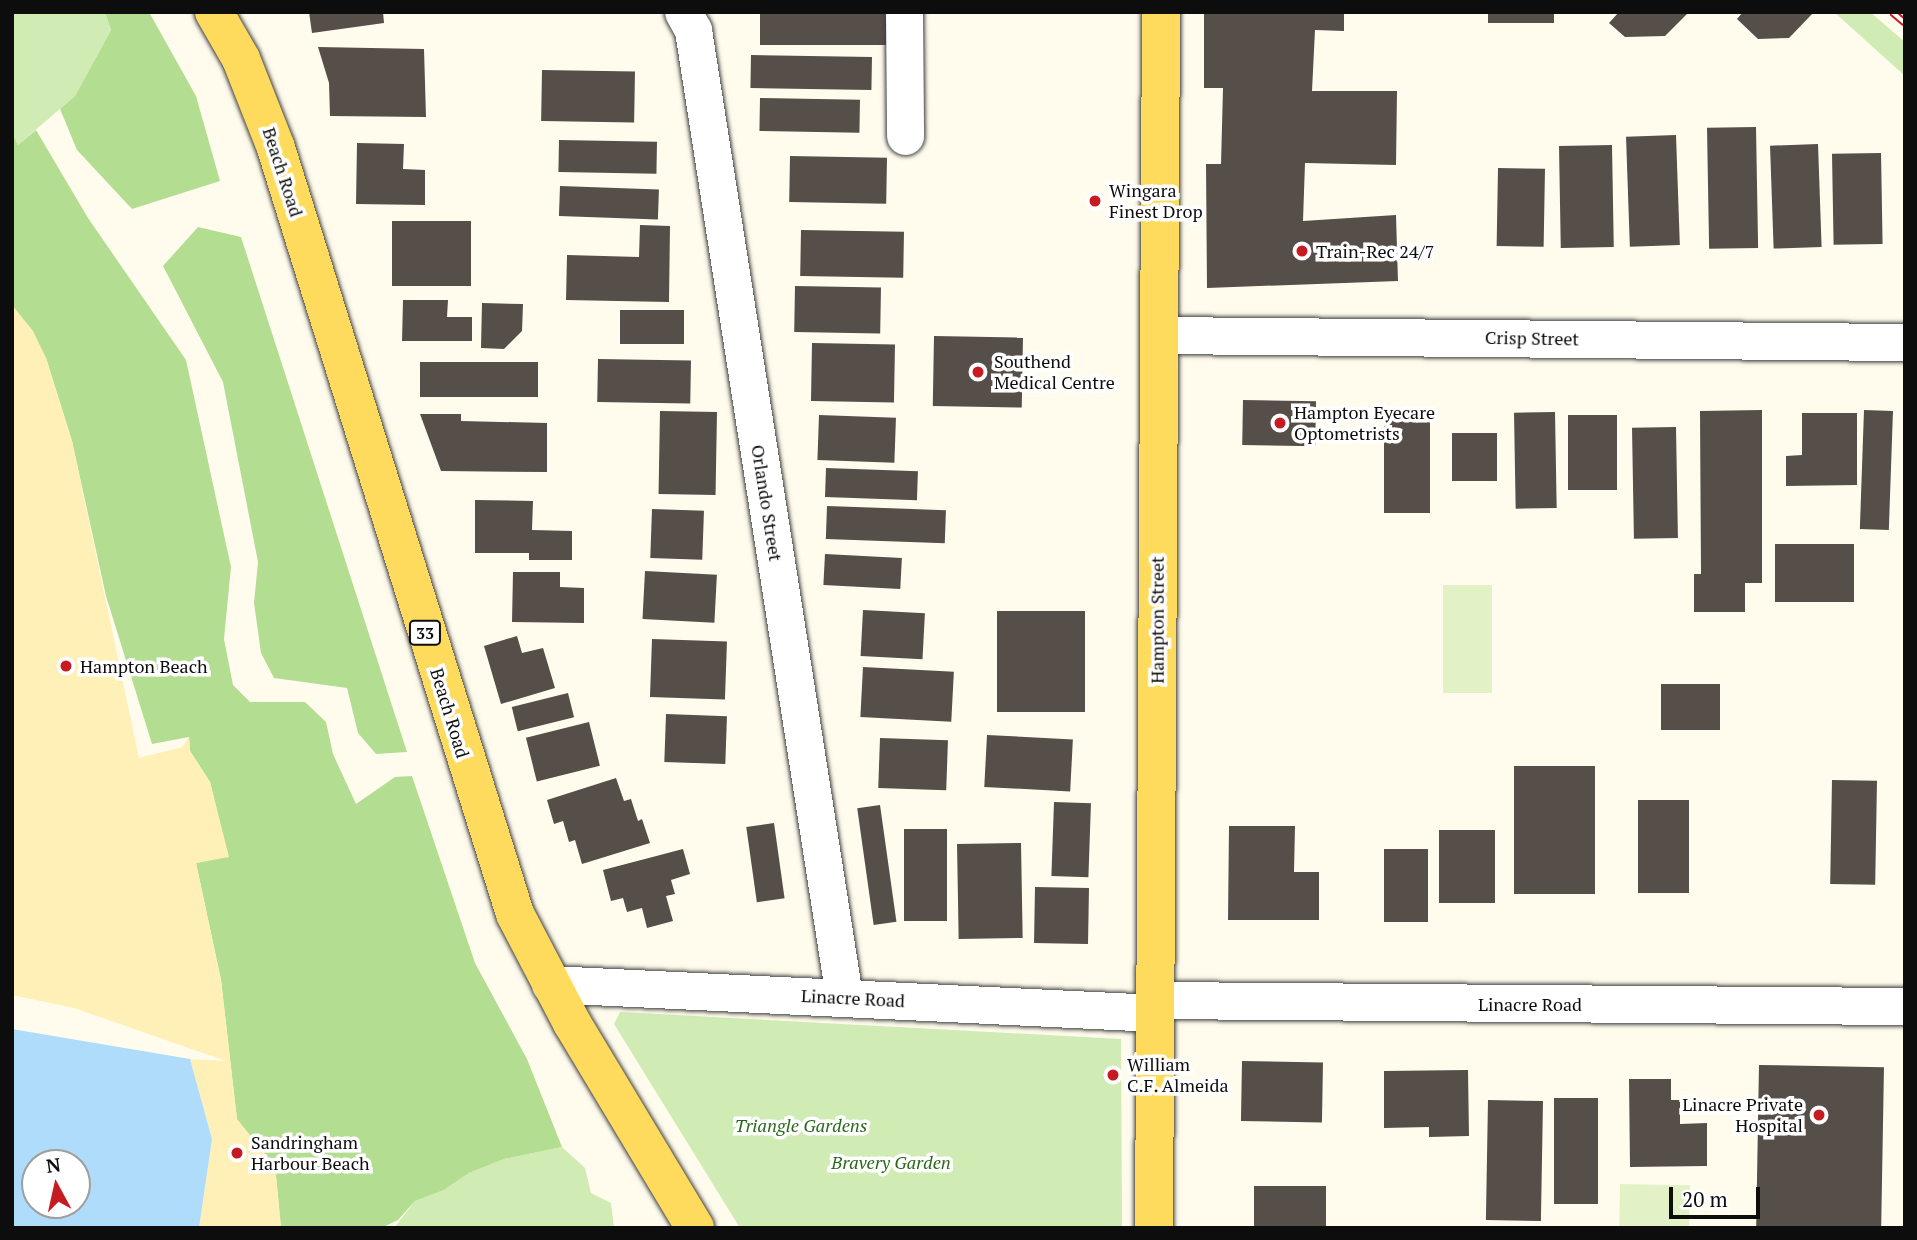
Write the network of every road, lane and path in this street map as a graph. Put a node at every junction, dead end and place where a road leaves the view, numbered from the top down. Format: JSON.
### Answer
{"nodes":[{"id":1,"x":215,"y":12,"type":"edge"},
{"id":2,"x":683,"y":12,"type":"edge"},
{"id":3,"x":904,"y":12,"type":"edge"},
{"id":4,"x":1161,"y":12,"type":"edge"},
{"id":5,"x":905,"y":136,"type":"dead end"},
{"id":6,"x":1158,"y":335,"type":"junction"},
{"id":7,"x":1905,"y":342,"type":"edge"},
{"id":8,"x":550,"y":984,"type":"junction"},
{"id":9,"x":844,"y":997,"type":"junction"},
{"id":10,"x":1155,"y":1006,"type":"junction"},
{"id":11,"x":1905,"y":1006,"type":"edge"},
{"id":12,"x":695,"y":1228,"type":"edge"},
{"id":13,"x":1154,"y":1228,"type":"edge"}],
"edges":[{"from":1,"to":8,"type":"main road","name":"Beach Road","number":"33"},
{"from":2,"to":9,"type":"street","name":"Orlando Street"},
{"from":3,"to":5,"type":"street"},
{"from":4,"to":6,"type":"main road","name":"Hampton Street"},
{"from":6,"to":7,"type":"street","name":"Crisp Street"},
{"from":6,"to":10,"type":"main road","name":"Hampton Street"},
{"from":8,"to":9,"type":"street","name":"Linacre Road"},
{"from":8,"to":12,"type":"main road","name":"Beach Road","number":"33"},
{"from":9,"to":10,"type":"street","name":"Linacre Road"},
{"from":10,"to":11,"type":"street","name":"Linacre Road"},
{"from":10,"to":13,"type":"main road","name":"Hampton Street"}]}
